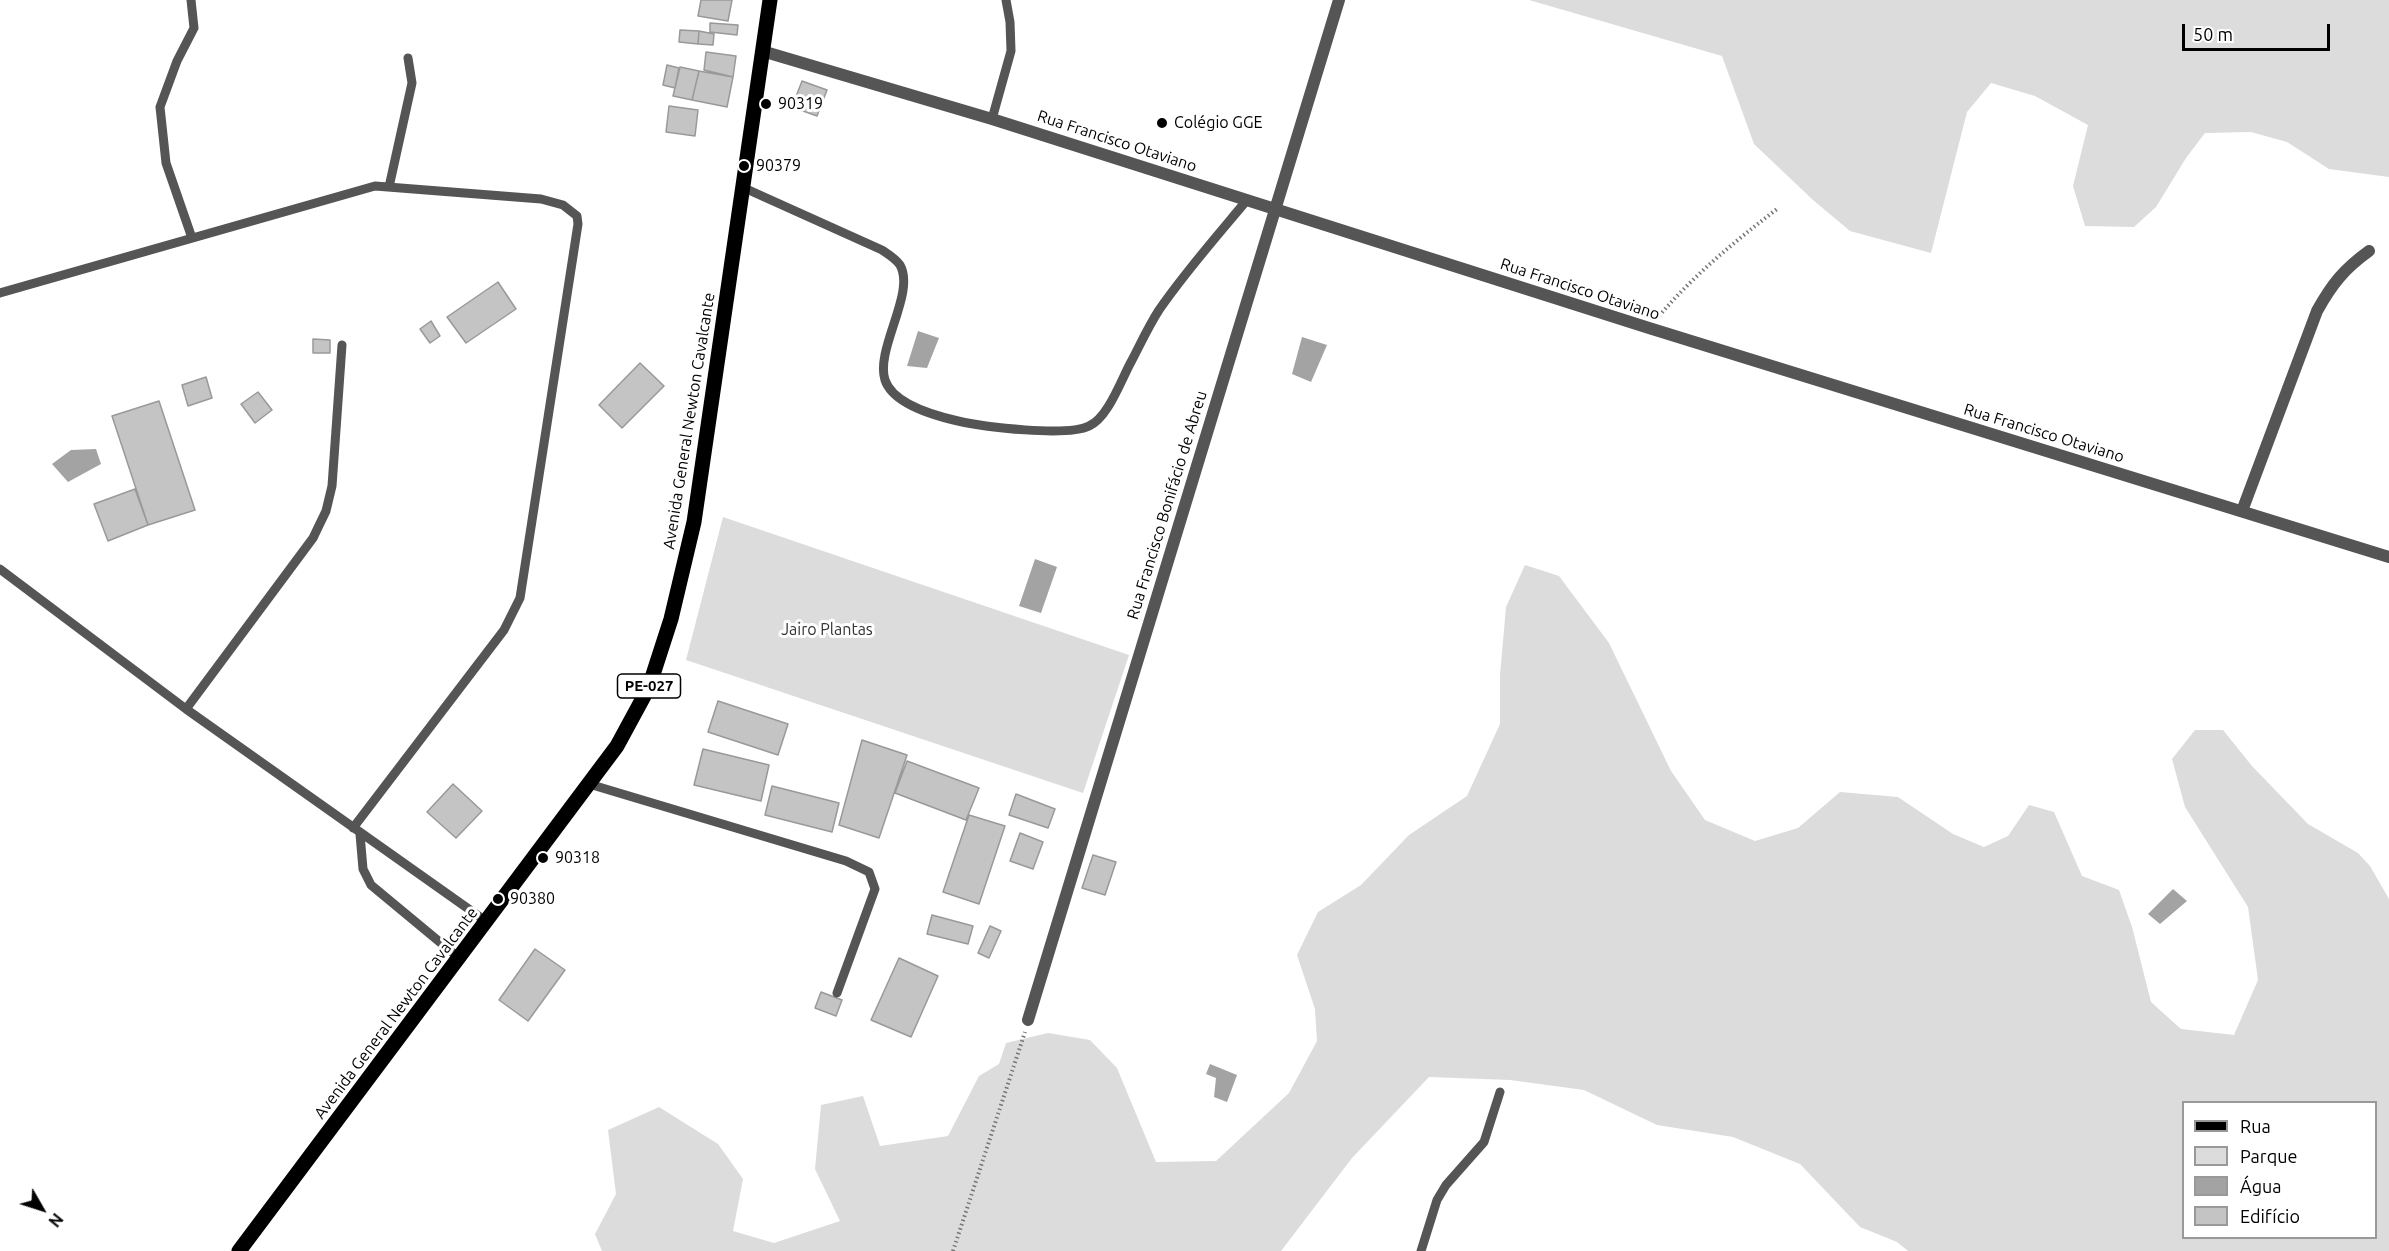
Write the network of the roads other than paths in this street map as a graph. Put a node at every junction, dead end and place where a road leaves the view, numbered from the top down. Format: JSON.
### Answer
{"nodes":[{"id":1,"x":191,"y":0,"type":"edge"},
{"id":2,"x":770,"y":0,"type":"edge"},
{"id":3,"x":1006,"y":0,"type":"edge"},
{"id":4,"x":1339,"y":0,"type":"edge"},
{"id":5,"x":762,"y":51,"type":"junction"},
{"id":6,"x":408,"y":58,"type":"dead end"},
{"id":7,"x":992,"y":119,"type":"junction"},
{"id":8,"x":389,"y":187,"type":"junction"},
{"id":9,"x":742,"y":187,"type":"junction"},
{"id":10,"x":1247,"y":200,"type":"junction"},
{"id":11,"x":1274,"y":208,"type":"junction"},
{"id":12,"x":192,"y":238,"type":"junction"},
{"id":13,"x":2369,"y":251,"type":"dead end"},
{"id":14,"x":0,"y":293,"type":"edge"},
{"id":15,"x":342,"y":345,"type":"dead end"},
{"id":16,"x":2242,"y":511,"type":"junction"},
{"id":17,"x":2389,"y":557,"type":"edge"},
{"id":18,"x":0,"y":569,"type":"edge"},
{"id":19,"x":186,"y":709,"type":"junction"},
{"id":20,"x":589,"y":784,"type":"junction"},
{"id":21,"x":357,"y":831,"type":"junction"},
{"id":22,"x":487,"y":922,"type":"junction"},
{"id":23,"x":459,"y":958,"type":"junction"},
{"id":24,"x":837,"y":993,"type":"dead end"},
{"id":25,"x":1028,"y":1020,"type":"road end"},
{"id":26,"x":1500,"y":1092,"type":"dead end"},
{"id":27,"x":239,"y":1251,"type":"edge"},
{"id":28,"x":1421,"y":1251,"type":"edge"}],
"edges":[{"from":1,"to":12,"type":"lane"},
{"from":2,"to":5,"type":"main road","name":"Avenida General Newton Cavalcante","number":"PE-027"},
{"from":3,"to":7,"type":"lane"},
{"from":4,"to":11,"type":"street","name":"Rua Francisco Bonifácio de Abreu"},
{"from":5,"to":7,"type":"street","name":"Rua Francisco Otaviano"},
{"from":5,"to":9,"type":"main road","name":"Avenida General Newton Cavalcante","number":"PE-027"},
{"from":6,"to":8,"type":"lane"},
{"from":7,"to":10,"type":"street","name":"Rua Francisco Otaviano"},
{"from":8,"to":12,"type":"lane"},
{"from":8,"to":21,"type":"lane"},
{"from":9,"to":10,"type":"lane"},
{"from":9,"to":20,"type":"main road","name":"Avenida General Newton Cavalcante","number":"PE-027"},
{"from":10,"to":11,"type":"street","name":"Rua Francisco Otaviano"},
{"from":11,"to":16,"type":"street","name":"Rua Francisco Otaviano"},
{"from":11,"to":25,"type":"street","name":"Rua Francisco Bonifácio de Abreu"},
{"from":12,"to":14,"type":"lane"},
{"from":13,"to":16,"type":"street"},
{"from":15,"to":19,"type":"lane"},
{"from":16,"to":17,"type":"street","name":"Rua Francisco Otaviano"},
{"from":18,"to":19,"type":"lane"},
{"from":19,"to":21,"type":"lane"},
{"from":20,"to":22,"type":"main road","name":"Avenida General Newton Cavalcante","number":"PE-027"},
{"from":20,"to":24,"type":"lane"},
{"from":21,"to":22,"type":"lane"},
{"from":21,"to":23,"type":"lane"},
{"from":22,"to":23,"type":"main road","name":"Avenida General Newton Cavalcante","number":"PE-027"},
{"from":23,"to":27,"type":"main road","name":"Avenida General Newton Cavalcante","number":"PE-027"},
{"from":26,"to":28,"type":"lane"}]}
